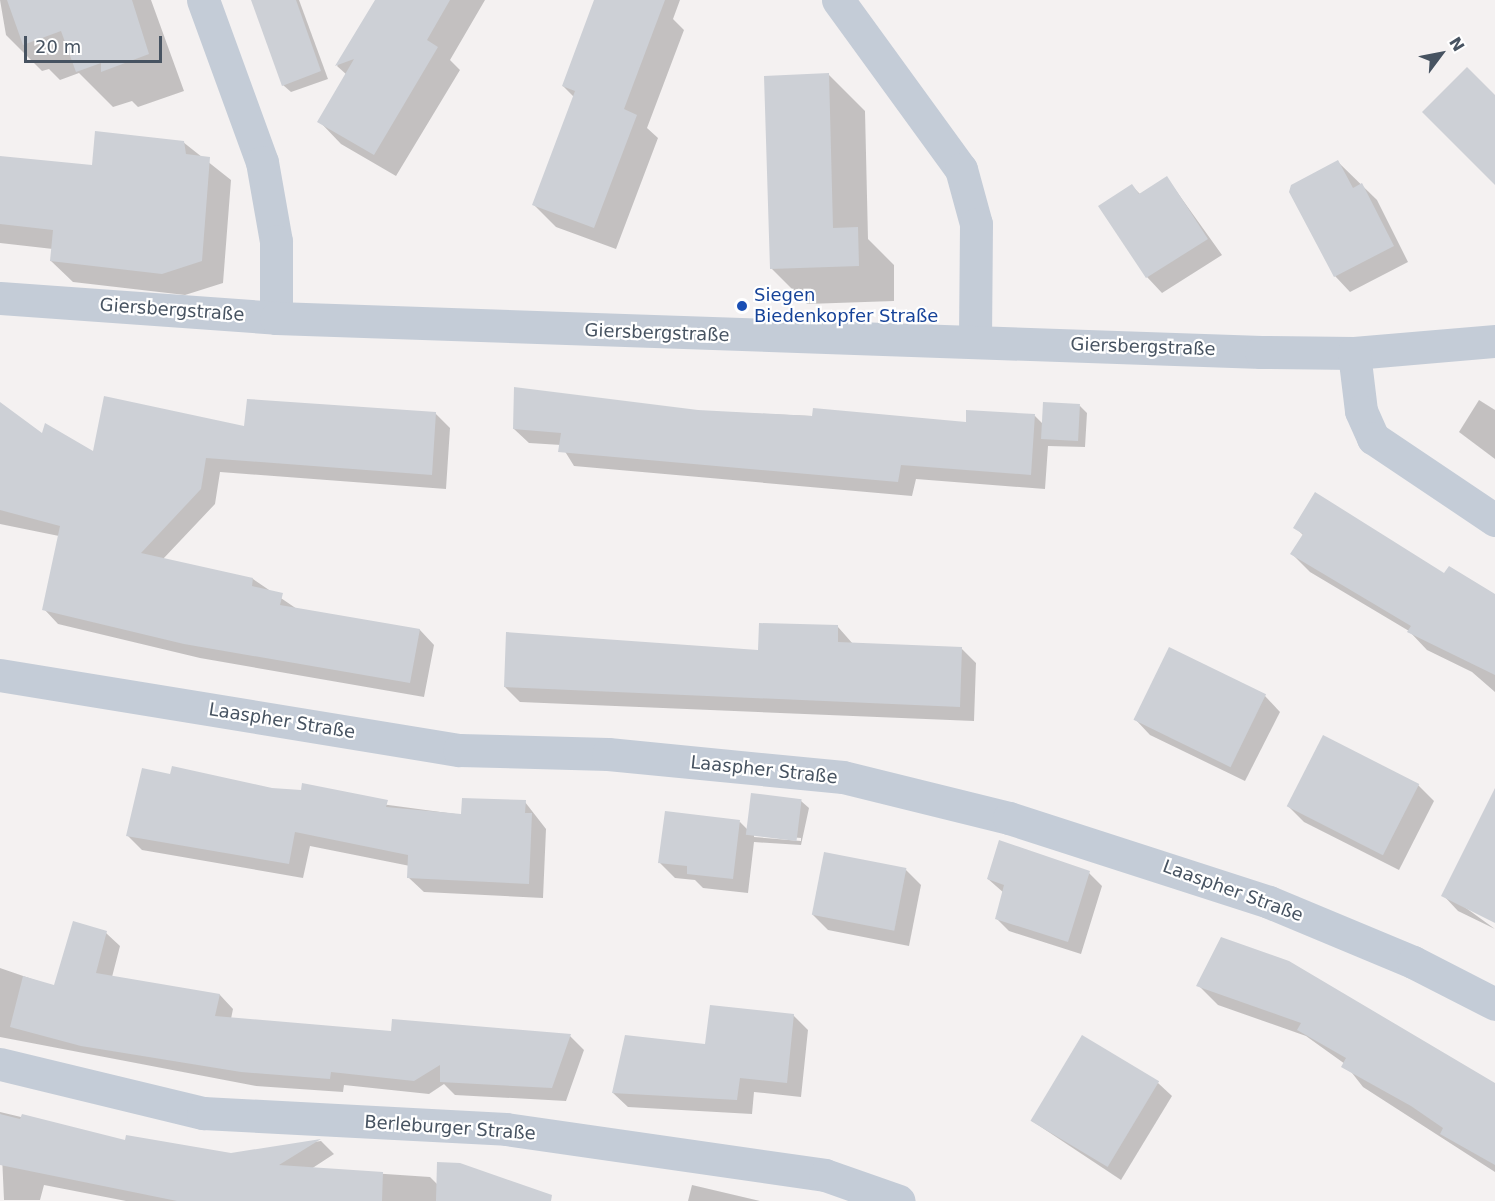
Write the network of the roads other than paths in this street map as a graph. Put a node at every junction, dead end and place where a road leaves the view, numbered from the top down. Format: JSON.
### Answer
{"nodes":[{"id":1,"x":203,"y":0,"type":"edge"},
{"id":2,"x":838,"y":0,"type":"edge"},
{"id":3,"x":0,"y":298,"type":"edge"},
{"id":4,"x":276,"y":318,"type":"junction"},
{"id":5,"x":975,"y":341,"type":"junction"},
{"id":6,"x":1495,"y":341,"type":"edge"},
{"id":7,"x":1354,"y":352,"type":"junction"},
{"id":8,"x":1495,"y":520,"type":"edge"},
{"id":9,"x":0,"y":675,"type":"edge"},
{"id":10,"x":1495,"y":1004,"type":"edge"},
{"id":11,"x":0,"y":1064,"type":"edge"},
{"id":12,"x":899,"y":1201,"type":"edge"}],
"edges":[{"from":1,"to":4,"type":"street"},
{"from":2,"to":5,"type":"street"},
{"from":3,"to":4,"type":"street","name":"Giersbergstraße"},
{"from":4,"to":5,"type":"street","name":"Giersbergstraße"},
{"from":5,"to":7,"type":"street","name":"Giersbergstraße"},
{"from":6,"to":7,"type":"street","name":"Giersbergstraße"},
{"from":7,"to":8,"type":"street"},
{"from":9,"to":10,"type":"street","name":"Laaspher Straße"},
{"from":11,"to":12,"type":"street","name":"Berleburger Straße"}]}
